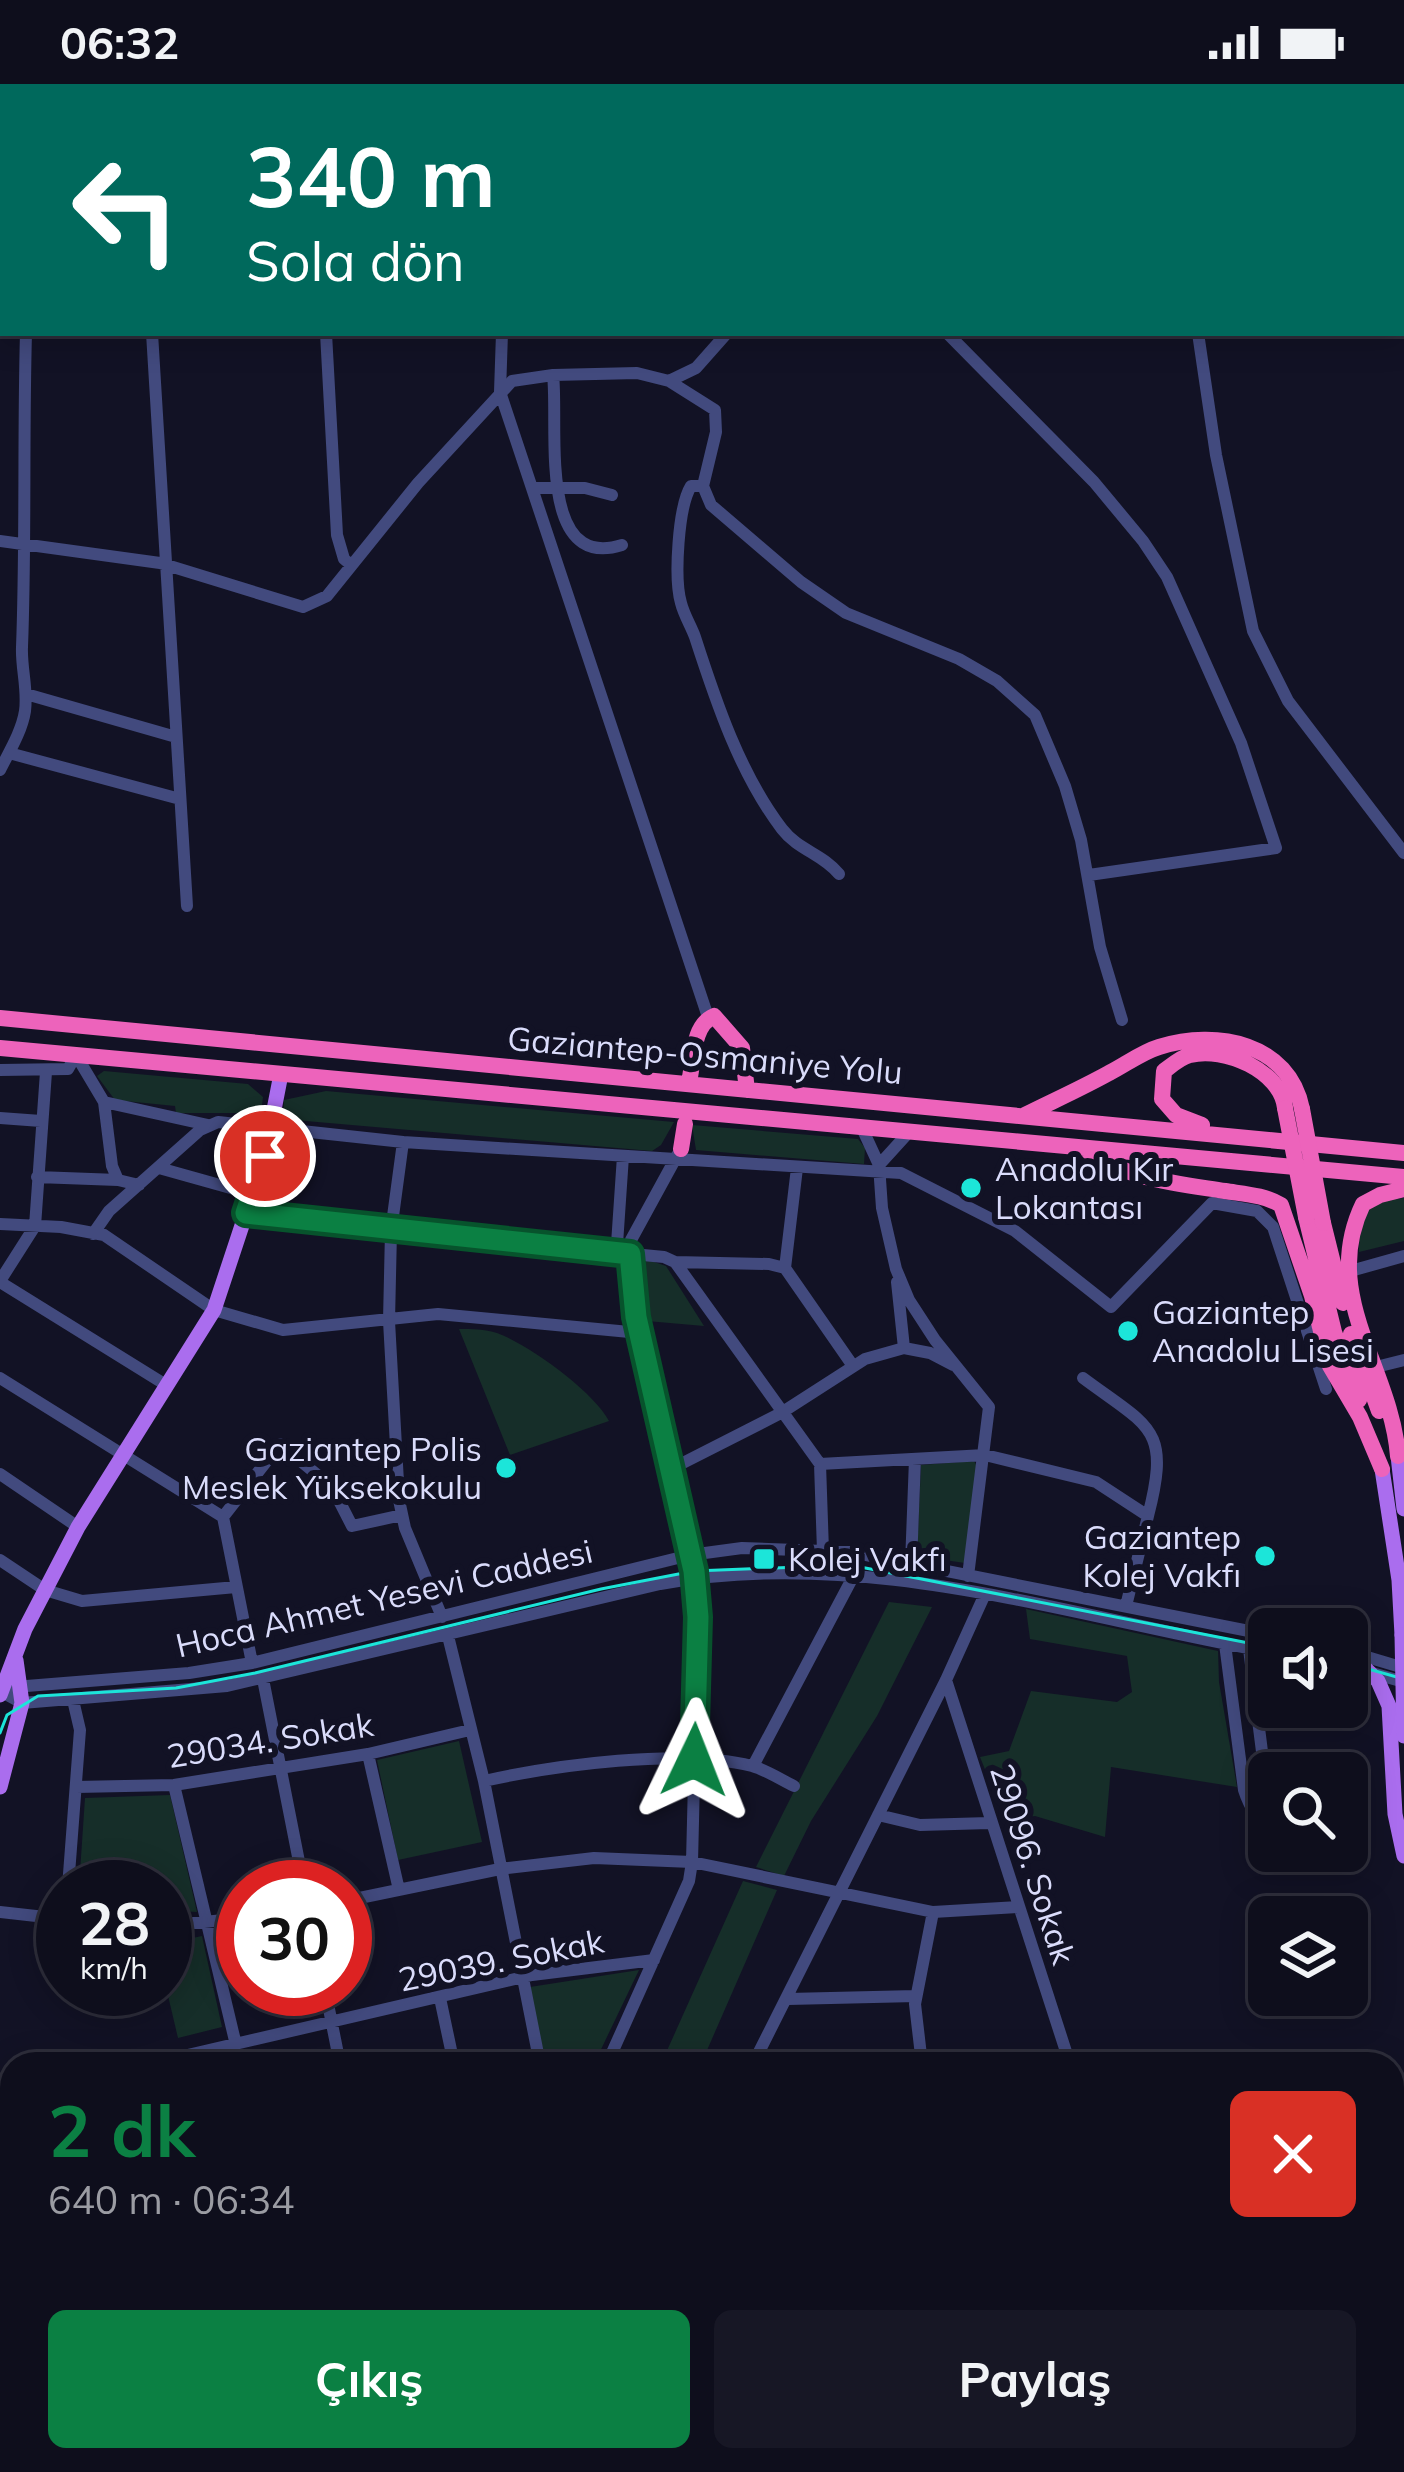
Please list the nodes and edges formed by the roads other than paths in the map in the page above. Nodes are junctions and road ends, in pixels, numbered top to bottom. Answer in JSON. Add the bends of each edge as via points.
{"nodes":[{"id":1,"x":26,"y":336,"type":"edge"},
{"id":2,"x":152,"y":336,"type":"edge"},
{"id":3,"x":326,"y":336,"type":"edge"},
{"id":4,"x":502,"y":336,"type":"edge"},
{"id":5,"x":724,"y":336,"type":"edge"},
{"id":6,"x":950,"y":336,"type":"edge"},
{"id":7,"x":1198,"y":336,"type":"edge"},
{"id":8,"x":553,"y":375,"type":"junction"},
{"id":9,"x":669,"y":380,"type":"junction"},
{"id":10,"x":500,"y":392,"type":"junction"},
{"id":11,"x":703,"y":486,"type":"junction"},
{"id":12,"x":558,"y":487,"type":"junction"},
{"id":13,"x":534,"y":488,"type":"junction"},
{"id":14,"x":612,"y":495,"type":"dead end"},
{"id":15,"x":0,"y":542,"type":"edge"},
{"id":16,"x":23,"y":543,"type":"junction"},
{"id":17,"x":622,"y":545,"type":"dead end"},
{"id":18,"x":350,"y":564,"type":"junction"},
{"id":19,"x":165,"y":565,"type":"junction"},
{"id":20,"x":26,"y":694,"type":"junction"},
{"id":21,"x":176,"y":737,"type":"junction"},
{"id":22,"x":9,"y":752,"type":"junction"},
{"id":23,"x":0,"y":770,"type":"edge"},
{"id":24,"x":180,"y":799,"type":"junction"},
{"id":25,"x":1404,"y":853,"type":"edge"},
{"id":26,"x":839,"y":874,"type":"dead end"},
{"id":27,"x":1089,"y":875,"type":"junction"},
{"id":28,"x":188,"y":906,"type":"dead end"},
{"id":29,"x":709,"y":1016,"type":"junction"},
{"id":30,"x":0,"y":1018,"type":"edge"},
{"id":31,"x":1122,"y":1020,"type":"dead end"},
{"id":32,"x":0,"y":1048,"type":"edge"},
{"id":33,"x":76,"y":1055,"type":"junction"},
{"id":34,"x":0,"y":1070,"type":"edge"},
{"id":35,"x":46,"y":1072,"type":"junction"},
{"id":36,"x":280,"y":1074,"type":"junction"},
{"id":37,"x":690,"y":1077,"type":"dead end"},
{"id":38,"x":747,"y":1090,"type":"junction"},
{"id":39,"x":104,"y":1102,"type":"junction"},
{"id":40,"x":1294,"y":1109,"type":"junction"},
{"id":41,"x":1024,"y":1115,"type":"junction"},
{"id":42,"x":0,"y":1118,"type":"edge"},
{"id":43,"x":41,"y":1121,"type":"junction"},
{"id":44,"x":685,"y":1124,"type":"dead end"},
{"id":45,"x":208,"y":1125,"type":"junction"},
{"id":46,"x":271,"y":1127,"type":"junction"},
{"id":47,"x":862,"y":1128,"type":"junction"},
{"id":48,"x":909,"y":1132,"type":"junction"},
{"id":49,"x":1232,"y":1135,"type":"junction"},
{"id":50,"x":403,"y":1142,"type":"junction"},
{"id":51,"x":1085,"y":1149,"type":"junction"},
{"id":52,"x":678,"y":1154,"type":"junction"},
{"id":53,"x":1404,"y":1154,"type":"edge"},
{"id":54,"x":623,"y":1156,"type":"junction"},
{"id":55,"x":159,"y":1168,"type":"junction"},
{"id":56,"x":797,"y":1168,"type":"junction"},
{"id":57,"x":879,"y":1168,"type":"junction"},
{"id":58,"x":37,"y":1177,"type":"junction"},
{"id":59,"x":1404,"y":1177,"type":"edge"},
{"id":60,"x":118,"y":1180,"type":"junction"},
{"id":61,"x":139,"y":1186,"type":"junction"},
{"id":62,"x":1404,"y":1190,"type":"edge"},
{"id":63,"x":252,"y":1194,"type":"junction"},
{"id":64,"x":246,"y":1213,"type":"junction"},
{"id":65,"x":1315,"y":1220,"type":"junction"},
{"id":66,"x":0,"y":1224,"type":"edge"},
{"id":67,"x":35,"y":1226,"type":"junction"},
{"id":68,"x":391,"y":1231,"type":"junction"},
{"id":69,"x":93,"y":1234,"type":"junction"},
{"id":70,"x":630,"y":1254,"type":"junction"},
{"id":71,"x":1404,"y":1256,"type":"edge"},
{"id":72,"x":675,"y":1262,"type":"junction"},
{"id":73,"x":785,"y":1268,"type":"junction"},
{"id":74,"x":896,"y":1269,"type":"junction"},
{"id":75,"x":1347,"y":1272,"type":"junction"},
{"id":76,"x":0,"y":1282,"type":"edge"},
{"id":77,"x":214,"y":1310,"type":"junction"},
{"id":78,"x":389,"y":1322,"type":"junction"},
{"id":79,"x":640,"y":1333,"type":"junction"},
{"id":80,"x":904,"y":1348,"type":"junction"},
{"id":81,"x":1404,"y":1360,"type":"edge"},
{"id":82,"x":853,"y":1366,"type":"junction"},
{"id":83,"x":1376,"y":1367,"type":"junction"},
{"id":84,"x":960,"y":1369,"type":"junction"},
{"id":85,"x":0,"y":1378,"type":"edge"},
{"id":86,"x":1083,"y":1378,"type":"dead end"},
{"id":87,"x":166,"y":1385,"type":"junction"},
{"id":88,"x":1326,"y":1389,"type":"dead end"},
{"id":89,"x":781,"y":1413,"type":"junction"},
{"id":90,"x":122,"y":1455,"type":"junction"},
{"id":91,"x":985,"y":1455,"type":"junction"},
{"id":92,"x":1398,"y":1456,"type":"junction"},
{"id":93,"x":915,"y":1459,"type":"junction"},
{"id":94,"x":820,"y":1464,"type":"junction"},
{"id":95,"x":671,"y":1469,"type":"junction"},
{"id":96,"x":1382,"y":1469,"type":"junction"},
{"id":97,"x":0,"y":1474,"type":"edge"},
{"id":98,"x":1404,"y":1508,"type":"edge"},
{"id":99,"x":402,"y":1515,"type":"junction"},
{"id":100,"x":1148,"y":1516,"type":"junction"},
{"id":101,"x":223,"y":1517,"type":"junction"},
{"id":102,"x":77,"y":1527,"type":"junction"},
{"id":103,"x":823,"y":1551,"type":"junction"},
{"id":104,"x":690,"y":1556,"type":"junction"},
{"id":105,"x":0,"y":1560,"type":"edge"},
{"id":106,"x":911,"y":1564,"type":"junction"},
{"id":107,"x":854,"y":1574,"type":"junction"},
{"id":108,"x":968,"y":1576,"type":"junction"},
{"id":109,"x":694,"y":1577,"type":"junction"},
{"id":110,"x":236,"y":1587,"type":"junction"},
{"id":111,"x":45,"y":1590,"type":"junction"},
{"id":112,"x":985,"y":1594,"type":"junction"},
{"id":113,"x":1126,"y":1606,"type":"junction"},
{"id":114,"x":442,"y":1617,"type":"junction"},
{"id":115,"x":1248,"y":1631,"type":"edge"},
{"id":116,"x":1402,"y":1635,"type":"edge"},
{"id":117,"x":448,"y":1636,"type":"junction"},
{"id":118,"x":1225,"y":1644,"type":"junction"},
{"id":119,"x":1248,"y":1648,"type":"edge"},
{"id":120,"x":16,"y":1651,"type":"junction"},
{"id":121,"x":1368,"y":1657,"type":"edge"},
{"id":122,"x":252,"y":1663,"type":"junction"},
{"id":123,"x":1404,"y":1667,"type":"edge"},
{"id":124,"x":1368,"y":1671,"type":"edge"},
{"id":125,"x":1368,"y":1672,"type":"edge"},
{"id":126,"x":263,"y":1679,"type":"junction"},
{"id":127,"x":946,"y":1679,"type":"junction"},
{"id":128,"x":1404,"y":1682,"type":"edge"},
{"id":129,"x":0,"y":1692,"type":"edge"},
{"id":130,"x":21,"y":1694,"type":"junction"},
{"id":131,"x":73,"y":1700,"type":"junction"},
{"id":132,"x":470,"y":1730,"type":"junction"},
{"id":133,"x":1404,"y":1740,"type":"edge"},
{"id":134,"x":368,"y":1754,"type":"junction"},
{"id":135,"x":694,"y":1760,"type":"junction"},
{"id":136,"x":280,"y":1766,"type":"junction"},
{"id":137,"x":753,"y":1766,"type":"junction"},
{"id":138,"x":484,"y":1781,"type":"junction"},
{"id":139,"x":174,"y":1785,"type":"junction"},
{"id":140,"x":794,"y":1786,"type":"dead end"},
{"id":141,"x":0,"y":1787,"type":"edge"},
{"id":142,"x":76,"y":1787,"type":"junction"},
{"id":143,"x":1248,"y":1803,"type":"edge"},
{"id":144,"x":878,"y":1815,"type":"junction"},
{"id":145,"x":989,"y":1822,"type":"junction"},
{"id":146,"x":1404,"y":1856,"type":"edge"},
{"id":147,"x":70,"y":1860,"type":"edge"},
{"id":148,"x":299,"y":1860,"type":"edge"},
{"id":149,"x":692,"y":1862,"type":"junction"},
{"id":150,"x":500,"y":1869,"type":"junction"},
{"id":151,"x":399,"y":1890,"type":"junction"},
{"id":152,"x":838,"y":1894,"type":"junction"},
{"id":153,"x":372,"y":1896,"type":"edge"},
{"id":154,"x":1019,"y":1907,"type":"junction"},
{"id":155,"x":0,"y":1912,"type":"edge"},
{"id":156,"x":932,"y":1912,"type":"junction"},
{"id":157,"x":36,"y":1916,"type":"edge"},
{"id":158,"x":216,"y":1922,"type":"edge"},
{"id":159,"x":208,"y":1923,"type":"junction"},
{"id":160,"x":192,"y":1924,"type":"edge"},
{"id":161,"x":654,"y":1960,"type":"junction"},
{"id":162,"x":522,"y":1977,"type":"junction"},
{"id":163,"x":916,"y":1996,"type":"junction"},
{"id":164,"x":440,"y":1998,"type":"junction"},
{"id":165,"x":788,"y":1999,"type":"junction"},
{"id":166,"x":330,"y":2016,"type":"edge"},
{"id":167,"x":332,"y":2024,"type":"junction"},
{"id":168,"x":236,"y":2045,"type":"junction"},
{"id":169,"x":211,"y":2052,"type":"edge"},
{"id":170,"x":338,"y":2052,"type":"edge"},
{"id":171,"x":451,"y":2052,"type":"edge"},
{"id":172,"x":538,"y":2052,"type":"edge"},
{"id":173,"x":612,"y":2052,"type":"edge"},
{"id":174,"x":760,"y":2052,"type":"edge"},
{"id":175,"x":921,"y":2052,"type":"edge"},
{"id":176,"x":1066,"y":2052,"type":"edge"}],
"edges":[{"from":1,"to":16,"type":"street"},
{"from":2,"to":19,"type":"street"},
{"from":3,"to":18,"type":"street","via":[[337,536]]},
{"from":4,"to":10,"type":"street"},
{"from":5,"to":9,"type":"street","via":[[696,368]]},
{"from":6,"to":27,"type":"street","via":[[1094,482],[1167,577],[1241,743],[1276,848]]},
{"from":7,"to":25,"type":"street","via":[[1253,632],[1288,701]]},
{"from":8,"to":9,"type":"street"},
{"from":8,"to":10,"type":"street","via":[[512,381]]},
{"from":8,"to":12,"type":"street"},
{"from":9,"to":11,"type":"street","via":[[715,410]]},
{"from":10,"to":13,"type":"street"},
{"from":10,"to":18,"type":"street"},
{"from":11,"to":26,"type":"street","via":[[686,495],[680,601],[759,789],[783,830]]},
{"from":11,"to":27,"type":"street","via":[[711,505],[846,614],[959,659],[1035,716],[1066,786]]},
{"from":12,"to":13,"type":"street"},
{"from":12,"to":14,"type":"street"},
{"from":12,"to":17,"type":"street","via":[[578,543],[600,552]]},
{"from":13,"to":29,"type":"street"},
{"from":15,"to":16,"type":"street"},
{"from":16,"to":19,"type":"street"},
{"from":16,"to":20,"type":"street"},
{"from":18,"to":19,"type":"street","via":[[327,596],[303,607]]},
{"from":19,"to":21,"type":"street"},
{"from":20,"to":21,"type":"street"},
{"from":20,"to":22,"type":"street"},
{"from":21,"to":24,"type":"street"},
{"from":22,"to":23,"type":"street"},
{"from":22,"to":24,"type":"street"},
{"from":24,"to":28,"type":"street"},
{"from":27,"to":31,"type":"street"},
{"from":29,"to":37,"type":"highway"},
{"from":29,"to":38,"type":"highway","via":[[742,1048]]},
{"from":30,"to":38,"type":"highway","name":"Gaziantep-Osmaniye Yolu"},
{"from":32,"to":33,"type":"highway","name":"Gaziantep-Osmaniye Yolu"},
{"from":33,"to":35,"type":"street","via":[[68,1069]]},
{"from":33,"to":36,"type":"highway","name":"Gaziantep-Osmaniye Yolu"},
{"from":33,"to":39,"type":"street"},
{"from":34,"to":35,"type":"street"},
{"from":35,"to":43,"type":"street"},
{"from":36,"to":46,"type":"main road"},
{"from":36,"to":47,"type":"highway","name":"Gaziantep-Osmaniye Yolu"},
{"from":38,"to":41,"type":"highway","name":"Gaziantep-Osmaniye Yolu"},
{"from":39,"to":45,"type":"street"},
{"from":39,"to":60,"type":"street"},
{"from":40,"to":41,"type":"highway","via":[[1298,1088],[1274,1059],[1208,1040],[1158,1047]]},
{"from":40,"to":49,"type":"highway","via":[[1271,1078],[1212,1053],[1186,1055],[1164,1071],[1167,1108]]},
{"from":40,"to":65,"type":"highway","bridge":true},
{"from":41,"to":49,"type":"highway","name":"Gaziantep-Osmaniye Yolu"},
{"from":42,"to":43,"type":"street"},
{"from":43,"to":58,"type":"street"},
{"from":44,"to":52,"type":"highway"},
{"from":45,"to":46,"type":"street"},
{"from":45,"to":55,"type":"street"},
{"from":46,"to":50,"type":"street"},
{"from":46,"to":63,"type":"main road"},
{"from":47,"to":48,"type":"highway","name":"Gaziantep-Osmaniye Yolu"},
{"from":47,"to":57,"type":"street"},
{"from":48,"to":51,"type":"highway","name":"Gaziantep-Osmaniye Yolu"},
{"from":48,"to":57,"type":"street"},
{"from":49,"to":53,"type":"highway","name":"Gaziantep-Osmaniye Yolu"},
{"from":50,"to":54,"type":"street"},
{"from":50,"to":68,"type":"street"},
{"from":51,"to":59,"type":"highway","name":"Gaziantep-Osmaniye Yolu"},
{"from":51,"to":96,"type":"highway","via":[[1165,1182],[1281,1205],[1330,1366]]},
{"from":52,"to":54,"type":"street"},
{"from":52,"to":56,"type":"street"},
{"from":52,"to":70,"type":"street"},
{"from":54,"to":70,"type":"street","via":[[617,1244]]},
{"from":55,"to":61,"type":"street"},
{"from":55,"to":63,"type":"street"},
{"from":56,"to":57,"type":"street"},
{"from":56,"to":73,"type":"street"},
{"from":57,"to":74,"type":"street"},
{"from":57,"to":88,"type":"street","via":[[1015,1231],[1111,1307],[1207,1206],[1257,1211],[1275,1234]]},
{"from":58,"to":60,"type":"street"},
{"from":58,"to":67,"type":"street"},
{"from":60,"to":61,"type":"street"},
{"from":61,"to":69,"type":"street"},
{"from":62,"to":75,"type":"highway","via":[[1363,1204],[1346,1250]]},
{"from":63,"to":64,"type":"main road"},
{"from":64,"to":68,"type":"street"},
{"from":64,"to":77,"type":"main road"},
{"from":65,"to":92,"type":"highway"},
{"from":65,"to":96,"type":"highway","via":[[1334,1332]]},
{"from":66,"to":67,"type":"street"},
{"from":67,"to":69,"type":"street"},
{"from":67,"to":76,"type":"street"},
{"from":68,"to":70,"type":"street"},
{"from":68,"to":78,"type":"street"},
{"from":69,"to":77,"type":"street"},
{"from":70,"to":72,"type":"street"},
{"from":70,"to":79,"type":"street"},
{"from":71,"to":75,"type":"street"},
{"from":72,"to":73,"type":"street"},
{"from":72,"to":89,"type":"street"},
{"from":73,"to":82,"type":"street"},
{"from":74,"to":80,"type":"street"},
{"from":74,"to":84,"type":"street"},
{"from":75,"to":83,"type":"highway"},
{"from":76,"to":87,"type":"street"},
{"from":77,"to":78,"type":"street","via":[[283,1330]]},
{"from":77,"to":87,"type":"main road"},
{"from":78,"to":79,"type":"street","via":[[471,1315]]},
{"from":78,"to":99,"type":"street"},
{"from":79,"to":95,"type":"street"},
{"from":80,"to":82,"type":"street"},
{"from":80,"to":84,"type":"street"},
{"from":81,"to":83,"type":"street"},
{"from":82,"to":89,"type":"street"},
{"from":83,"to":92,"type":"highway"},
{"from":84,"to":91,"type":"street","via":[[989,1407]]},
{"from":85,"to":90,"type":"street"},
{"from":86,"to":100,"type":"street","via":[[1150,1434],[1160,1463]]},
{"from":87,"to":90,"type":"main road"},
{"from":89,"to":94,"type":"street"},
{"from":89,"to":95,"type":"street"},
{"from":90,"to":101,"type":"street"},
{"from":90,"to":102,"type":"main road"},
{"from":91,"to":93,"type":"street"},
{"from":91,"to":100,"type":"street","via":[[1096,1482]]},
{"from":91,"to":108,"type":"street"},
{"from":92,"to":98,"type":"main road"},
{"from":93,"to":94,"type":"street"},
{"from":93,"to":106,"type":"street"},
{"from":94,"to":103,"type":"street"},
{"from":95,"to":104,"type":"street"},
{"from":96,"to":116,"type":"main road"},
{"from":97,"to":102,"type":"street"},
{"from":99,"to":101,"type":"street","via":[[352,1526],[332,1487],[280,1444]]},
{"from":99,"to":114,"type":"street"},
{"from":100,"to":113,"type":"street"},
{"from":101,"to":110,"type":"street"},
{"from":102,"to":111,"type":"main road"},
{"from":103,"to":104,"type":"street","name":"Hoca Ahmet Yesevi Caddesi","via":[[742,1548]]},
{"from":103,"to":106,"type":"street","name":"Hoca Ahmet Yesevi Caddesi"},
{"from":104,"to":109,"type":"street"},
{"from":104,"to":114,"type":"street","name":"Hoca Ahmet Yesevi Caddesi"},
{"from":105,"to":111,"type":"street"},
{"from":106,"to":108,"type":"street","name":"Hoca Ahmet Yesevi Caddesi"},
{"from":107,"to":109,"type":"street","name":"Hoca Ahmet Yesevi Caddesi"},
{"from":107,"to":112,"type":"street","name":"Hoca Ahmet Yesevi Caddesi"},
{"from":107,"to":137,"type":"street"},
{"from":108,"to":113,"type":"street","name":"Hoca Ahmet Yesevi Caddesi"},
{"from":109,"to":117,"type":"street","name":"Hoca Ahmet Yesevi Caddesi"},
{"from":109,"to":135,"type":"street"},
{"from":110,"to":111,"type":"street","via":[[82,1601]]},
{"from":110,"to":122,"type":"street"},
{"from":111,"to":120,"type":"main road"},
{"from":112,"to":118,"type":"street","name":"Hoca Ahmet Yesevi Caddesi"},
{"from":112,"to":127,"type":"street"},
{"from":113,"to":115,"type":"street","name":"Hoca Ahmet Yesevi Caddesi"},
{"from":114,"to":122,"type":"street","name":"Hoca Ahmet Yesevi Caddesi"},
{"from":116,"to":133,"type":"main road","bridge":true},
{"from":117,"to":126,"type":"street","name":"Hoca Ahmet Yesevi Caddesi"},
{"from":117,"to":132,"type":"street"},
{"from":118,"to":119,"type":"street","name":"Hoca Ahmet Yesevi Caddesi"},
{"from":118,"to":143,"type":"street"},
{"from":120,"to":129,"type":"main road"},
{"from":120,"to":130,"type":"main road"},
{"from":121,"to":123,"type":"street"},
{"from":122,"to":130,"type":"street","name":"Hoca Ahmet Yesevi Caddesi"},
{"from":124,"to":128,"type":"street"},
{"from":125,"to":146,"type":"main road","via":[[1389,1706]]},
{"from":126,"to":131,"type":"street","name":"Hoca Ahmet Yesevi Caddesi"},
{"from":126,"to":136,"type":"street"},
{"from":127,"to":144,"type":"street"},
{"from":127,"to":145,"type":"street","name":"29096. Sokak"},
{"from":129,"to":130,"type":"street","name":"Hoca Ahmet Yesevi Caddesi"},
{"from":130,"to":131,"type":"street","name":"Hoca Ahmet Yesevi Caddesi"},
{"from":130,"to":141,"type":"main road"},
{"from":131,"to":142,"type":"street"},
{"from":132,"to":134,"type":"street","name":"29034. Sokak"},
{"from":132,"to":138,"type":"street"},
{"from":134,"to":136,"type":"street","name":"29034. Sokak"},
{"from":134,"to":151,"type":"street"},
{"from":135,"to":137,"type":"street"},
{"from":135,"to":138,"type":"street","via":[[557,1765]]},
{"from":135,"to":149,"type":"street"},
{"from":136,"to":139,"type":"street","name":"29034. Sokak"},
{"from":136,"to":148,"type":"street"},
{"from":137,"to":140,"type":"street"},
{"from":138,"to":150,"type":"street"},
{"from":139,"to":142,"type":"street","name":"29034. Sokak"},
{"from":139,"to":159,"type":"street"},
{"from":142,"to":147,"type":"street"},
{"from":144,"to":145,"type":"street","via":[[920,1825]]},
{"from":144,"to":152,"type":"street"},
{"from":145,"to":154,"type":"street","name":"29096. Sokak"},
{"from":149,"to":150,"type":"street","via":[[594,1858]]},
{"from":149,"to":152,"type":"street"},
{"from":149,"to":161,"type":"street"},
{"from":150,"to":151,"type":"street"},
{"from":150,"to":162,"type":"street"},
{"from":151,"to":153,"type":"street"},
{"from":152,"to":156,"type":"street"},
{"from":152,"to":165,"type":"street"},
{"from":154,"to":156,"type":"street"},
{"from":154,"to":176,"type":"street","name":"29096. Sokak"},
{"from":155,"to":157,"type":"street"},
{"from":156,"to":163,"type":"street"},
{"from":158,"to":159,"type":"street"},
{"from":159,"to":160,"type":"street"},
{"from":159,"to":168,"type":"street"},
{"from":161,"to":162,"type":"street","name":"29039. Sokak"},
{"from":161,"to":173,"type":"street"},
{"from":162,"to":164,"type":"street","name":"29039. Sokak"},
{"from":162,"to":172,"type":"street"},
{"from":163,"to":165,"type":"street"},
{"from":163,"to":175,"type":"street"},
{"from":164,"to":167,"type":"street","name":"29039. Sokak"},
{"from":164,"to":171,"type":"street"},
{"from":165,"to":174,"type":"street"},
{"from":166,"to":167,"type":"street"},
{"from":167,"to":168,"type":"street","name":"29039. Sokak"},
{"from":167,"to":170,"type":"street"},
{"from":168,"to":169,"type":"street","name":"29039. Sokak"}]}
